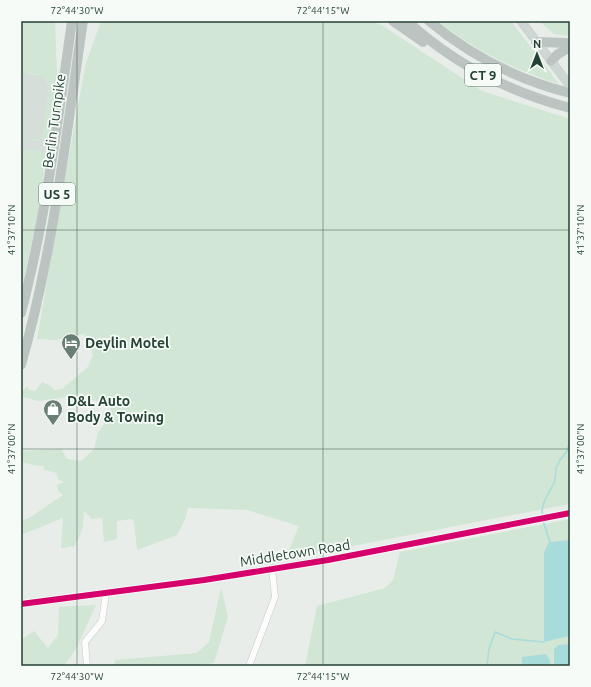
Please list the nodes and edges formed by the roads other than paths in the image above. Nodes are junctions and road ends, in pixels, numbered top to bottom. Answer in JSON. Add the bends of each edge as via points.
{"nodes":[{"id":1,"x":70,"y":21,"type":"edge"},
{"id":2,"x":83,"y":21,"type":"edge"},
{"id":3,"x":392,"y":21,"type":"edge"},
{"id":4,"x":407,"y":21,"type":"edge"},
{"id":5,"x":429,"y":21,"type":"edge"},
{"id":6,"x":521,"y":21,"type":"edge"},
{"id":7,"x":536,"y":42,"type":"junction"},
{"id":8,"x":570,"y":43,"type":"edge"},
{"id":9,"x":570,"y":47,"type":"edge"},
{"id":10,"x":454,"y":58,"type":"junction"},
{"id":11,"x":551,"y":61,"type":"junction"},
{"id":12,"x":570,"y":86,"type":"edge"},
{"id":13,"x":570,"y":93,"type":"edge"},
{"id":14,"x":570,"y":108,"type":"edge"},
{"id":15,"x":21,"y":313,"type":"edge"},
{"id":16,"x":21,"y":365,"type":"edge"},
{"id":17,"x":570,"y":513,"type":"edge"},
{"id":18,"x":272,"y":568,"type":"junction"},
{"id":19,"x":106,"y":593,"type":"junction"},
{"id":20,"x":21,"y":604,"type":"edge"},
{"id":21,"x":87,"y":666,"type":"edge"},
{"id":22,"x":249,"y":666,"type":"edge"}],
"edges":[{"from":1,"to":15,"type":"highway","name":"Berlin Turnpike","number":"US 5","via":[[44,209]]},
{"from":2,"to":16,"type":"highway","name":"Berlin Turnpike","number":"US 5","via":[[41,285]]},
{"from":3,"to":10,"type":"highway","via":[[435,50]]},
{"from":4,"to":10,"type":"highway","number":"CT 9"},
{"from":5,"to":13,"type":"highway","number":"CT 9","via":[[484,59],[524,78]]},
{"from":6,"to":7,"type":"main road"},
{"from":7,"to":8,"type":"highway"},
{"from":7,"to":11,"type":"main road"},
{"from":9,"to":11,"type":"highway"},
{"from":10,"to":14,"type":"highway","number":"CT 9","via":[[506,86]]},
{"from":11,"to":12,"type":"main road"},
{"from":17,"to":18,"type":"street","name":"Middletown Road","via":[[368,553]]},
{"from":18,"to":19,"type":"street","name":"Middletown Road"},
{"from":18,"to":22,"type":"street","via":[[275,597]]},
{"from":19,"to":20,"type":"street","name":"Middletown Road"},
{"from":19,"to":21,"type":"street","via":[[102,621],[85,642]]}]}
